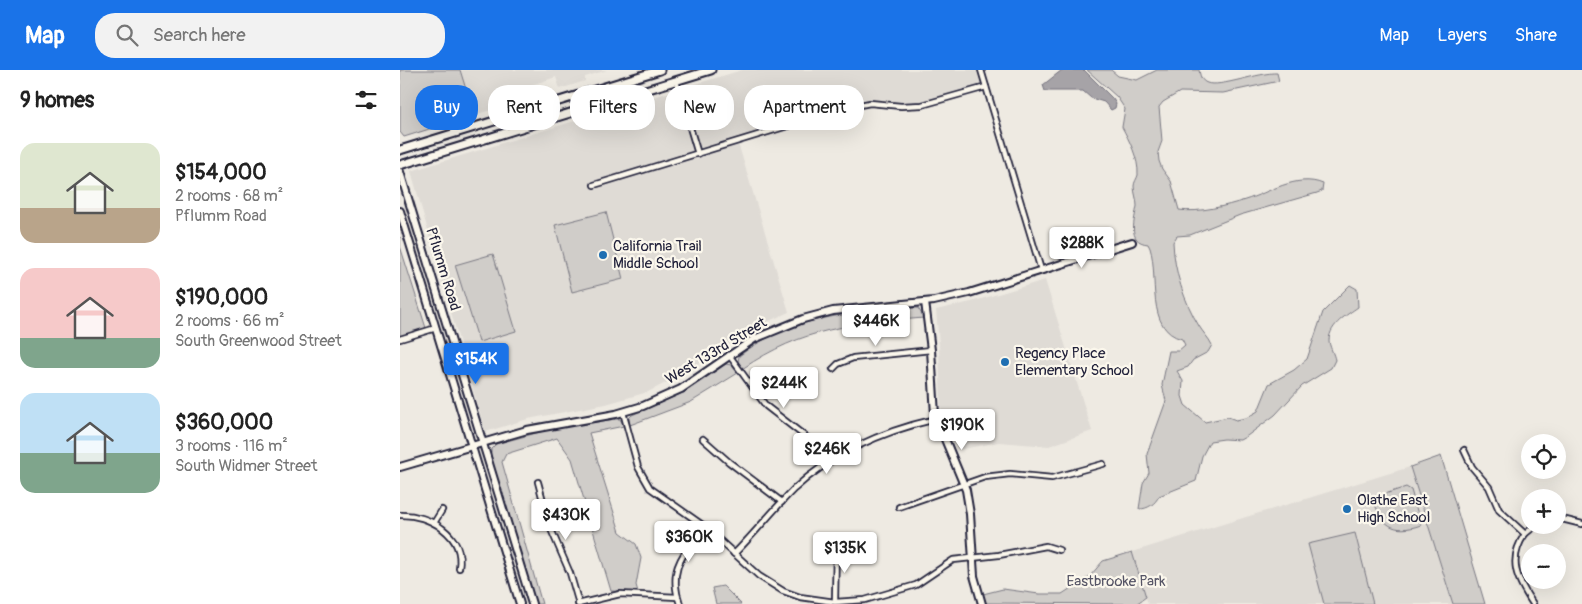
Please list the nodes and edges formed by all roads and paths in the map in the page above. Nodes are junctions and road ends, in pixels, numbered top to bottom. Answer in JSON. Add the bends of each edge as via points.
{"nodes":[{"id":1,"x":660,"y":70,"type":"edge"},
{"id":2,"x":711,"y":70,"type":"edge"},
{"id":3,"x":981,"y":70,"type":"edge"},
{"id":4,"x":676,"y":81,"type":"junction"},
{"id":5,"x":986,"y":87,"type":"junction"},
{"id":6,"x":400,"y":150,"type":"edge"},
{"id":7,"x":698,"y":154,"type":"junction"},
{"id":8,"x":400,"y":165,"type":"edge"},
{"id":9,"x":400,"y":172,"type":"edge"},
{"id":10,"x":594,"y":186,"type":"dead end"},
{"id":11,"x":400,"y":211,"type":"edge"},
{"id":12,"x":1132,"y":242,"type":"dead end"},
{"id":13,"x":1041,"y":270,"type":"junction"},
{"id":14,"x":925,"y":302,"type":"junction"},
{"id":15,"x":436,"y":328,"type":"junction"},
{"id":16,"x":400,"y":339,"type":"edge"},
{"id":17,"x":931,"y":350,"type":"junction"},
{"id":18,"x":729,"y":355,"type":"junction"},
{"id":19,"x":832,"y":369,"type":"dead end"},
{"id":20,"x":623,"y":412,"type":"junction"},
{"id":21,"x":936,"y":419,"type":"junction"},
{"id":22,"x":703,"y":439,"type":"dead end"},
{"id":23,"x":483,"y":443,"type":"junction"},
{"id":24,"x":472,"y":446,"type":"junction"},
{"id":25,"x":1464,"y":450,"type":"dead end"},
{"id":26,"x":828,"y":462,"type":"junction"},
{"id":27,"x":1103,"y":464,"type":"dead end"},
{"id":28,"x":400,"y":466,"type":"edge"},
{"id":29,"x":538,"y":482,"type":"dead end"},
{"id":30,"x":965,"y":484,"type":"junction"},
{"id":31,"x":782,"y":502,"type":"junction"},
{"id":32,"x":899,"y":507,"type":"dead end"},
{"id":33,"x":442,"y":510,"type":"dead end"},
{"id":34,"x":400,"y":515,"type":"edge"},
{"id":35,"x":1566,"y":519,"type":"edge"},
{"id":36,"x":434,"y":523,"type":"junction"},
{"id":37,"x":1582,"y":524,"type":"edge"},
{"id":38,"x":704,"y":526,"type":"junction"},
{"id":39,"x":1521,"y":530,"type":"edge"},
{"id":40,"x":1525,"y":534,"type":"edge"},
{"id":41,"x":836,"y":546,"type":"dead end"},
{"id":42,"x":1059,"y":550,"type":"dead end"},
{"id":43,"x":734,"y":554,"type":"junction"},
{"id":44,"x":972,"y":558,"type":"junction"},
{"id":45,"x":459,"y":568,"type":"dead end"},
{"id":46,"x":677,"y":597,"type":"junction"},
{"id":47,"x":835,"y":602,"type":"junction"},
{"id":48,"x":520,"y":604,"type":"edge"},
{"id":49,"x":532,"y":604,"type":"edge"},
{"id":50,"x":578,"y":604,"type":"edge"},
{"id":51,"x":680,"y":604,"type":"edge"},
{"id":52,"x":982,"y":604,"type":"edge"},
{"id":53,"x":1533,"y":604,"type":"edge"}],
"edges":[{"from":1,"to":6,"type":"main road"},
{"from":2,"to":4,"type":"main road"},
{"from":3,"to":5,"type":"street"},
{"from":4,"to":7,"type":"street"},
{"from":4,"to":8,"type":"main road"},
{"from":5,"to":7,"type":"street","via":[[922,105],[850,107]]},
{"from":5,"to":13,"type":"street"},
{"from":7,"to":10,"type":"street"},
{"from":9,"to":23,"type":"street","name":"Pflumm Road"},
{"from":11,"to":15,"type":"street","name":"Pflumm Road"},
{"from":12,"to":13,"type":"street","name":"West 133rd Street"},
{"from":13,"to":14,"type":"street","name":"West 133rd Street","via":[[969,293]]},
{"from":14,"to":17,"type":"street"},
{"from":14,"to":18,"type":"street","name":"West 133rd Street","via":[[876,305],[819,314],[770,332]]},
{"from":15,"to":16,"type":"street"},
{"from":15,"to":24,"type":"street","name":"Pflumm Road"},
{"from":17,"to":19,"type":"street","via":[[853,358]]},
{"from":17,"to":21,"type":"street","via":[[932,401]]},
{"from":18,"to":20,"type":"street","name":"West 133rd Street","via":[[681,389]]},
{"from":18,"to":26,"type":"street","via":[[766,406],[816,445],[827,456]]},
{"from":20,"to":23,"type":"street","name":"West 133rd Street","via":[[543,426]]},
{"from":20,"to":38,"type":"street","via":[[645,482]]},
{"from":21,"to":26,"type":"street","via":[[875,437]]},
{"from":21,"to":30,"type":"street"},
{"from":22,"to":31,"type":"street"},
{"from":23,"to":24,"type":"street","name":"West 133rd Street"},
{"from":23,"to":49,"type":"street","name":"Pflumm Road"},
{"from":24,"to":28,"type":"street","name":"West 133rd Street"},
{"from":24,"to":48,"type":"street","name":"Pflumm Road"},
{"from":25,"to":39,"type":"street","via":[[1472,467],[1489,487],[1499,510]]},
{"from":26,"to":31,"type":"street"},
{"from":27,"to":30,"type":"street","via":[[1052,478],[999,474]]},
{"from":29,"to":50,"type":"street","via":[[550,527],[570,573]]},
{"from":30,"to":32,"type":"street"},
{"from":30,"to":44,"type":"street"},
{"from":31,"to":43,"type":"street"},
{"from":33,"to":36,"type":"street"},
{"from":34,"to":36,"type":"street","via":[[416,516]]},
{"from":35,"to":37,"type":"street"},
{"from":36,"to":45,"type":"street","via":[[458,547]]},
{"from":38,"to":43,"type":"street"},
{"from":38,"to":46,"type":"street","via":[[678,565],[675,579]]},
{"from":40,"to":53,"type":"street","via":[[1517,548],[1515,570],[1519,583]]},
{"from":41,"to":47,"type":"street"},
{"from":42,"to":44,"type":"street","via":[[1046,546]]},
{"from":43,"to":47,"type":"street","via":[[783,591]]},
{"from":44,"to":47,"type":"street","via":[[948,561],[904,590],[865,600]]},
{"from":44,"to":52,"type":"street"},
{"from":46,"to":50,"type":"street","via":[[620,594]]},
{"from":46,"to":51,"type":"street"}]}
